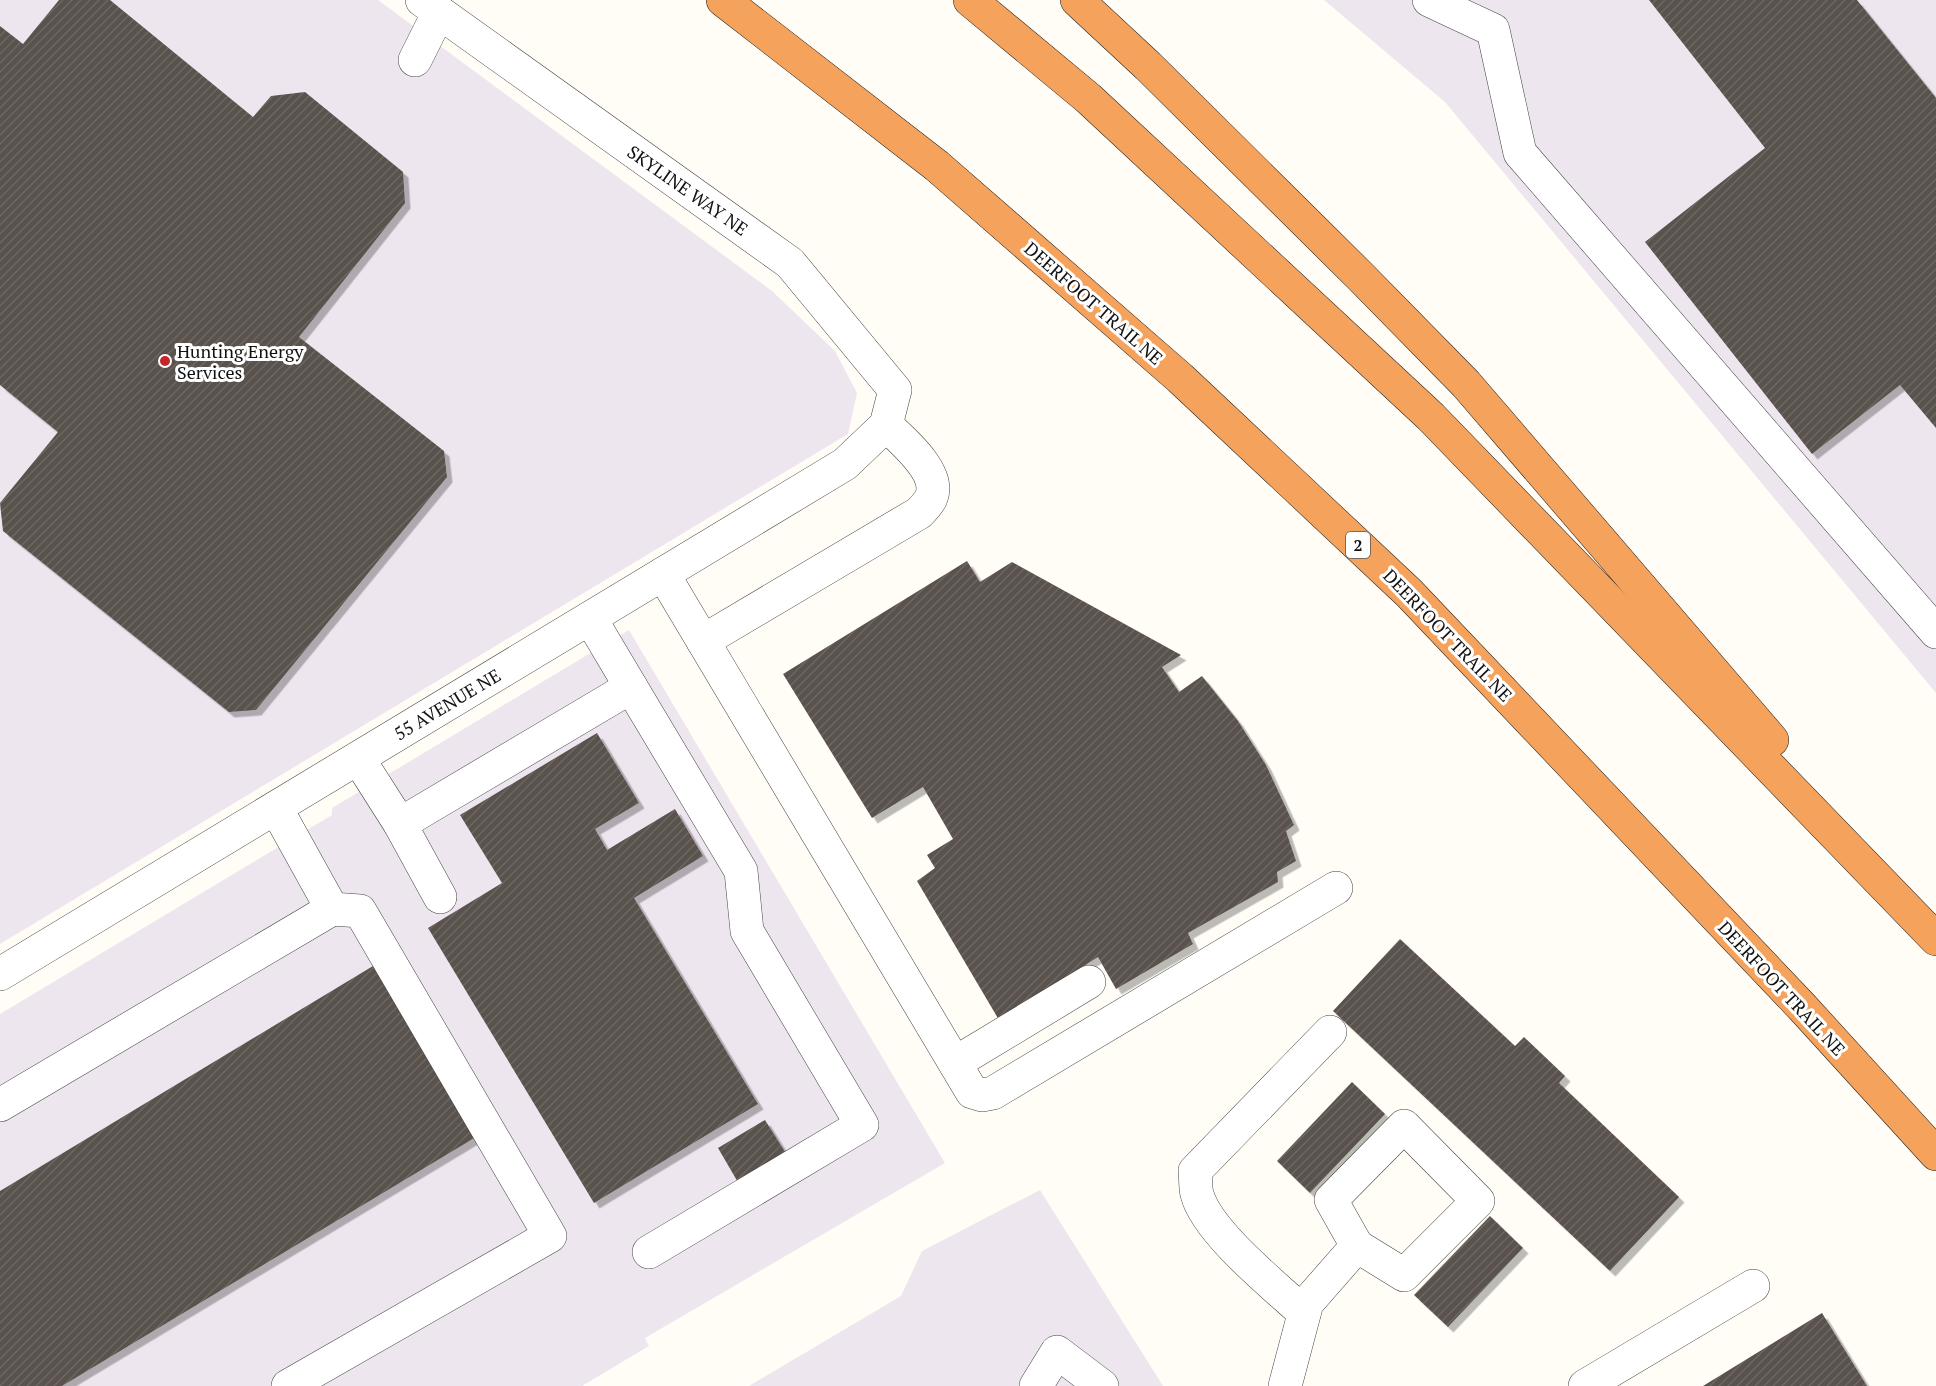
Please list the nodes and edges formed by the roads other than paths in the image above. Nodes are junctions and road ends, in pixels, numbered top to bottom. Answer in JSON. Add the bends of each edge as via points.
{"nodes":[{"id":1,"x":723,"y":0,"type":"edge"},
{"id":2,"x":970,"y":0,"type":"edge"},
{"id":3,"x":1077,"y":0,"type":"edge"},
{"id":4,"x":1429,"y":0,"type":"edge"},
{"id":5,"x":431,"y":6,"type":"edge"},
{"id":6,"x":415,"y":60,"type":"dead end"},
{"id":7,"x":886,"y":425,"type":"junction"},
{"id":8,"x":663,"y":574,"type":"junction"},
{"id":9,"x":590,"y":618,"type":"junction"},
{"id":10,"x":1936,"y":632,"type":"edge"},
{"id":11,"x":703,"y":641,"type":"junction"},
{"id":12,"x":631,"y":687,"type":"junction"},
{"id":13,"x":358,"y":758,"type":"junction"},
{"id":14,"x":276,"y":808,"type":"junction"},
{"id":15,"x":400,"y":824,"type":"junction"},
{"id":16,"x":1336,"y":888,"type":"dead end"},
{"id":17,"x":440,"y":897,"type":"dead end"},
{"id":18,"x":332,"y":909,"type":"junction"},
{"id":19,"x":1936,"y":930,"type":"edge"},
{"id":20,"x":1936,"y":939,"type":"edge"},
{"id":21,"x":5,"y":961,"type":"edge"},
{"id":22,"x":1089,"y":982,"type":"dead end"},
{"id":23,"x":1330,"y":1032,"type":"dead end"},
{"id":24,"x":955,"y":1063,"type":"junction"},
{"id":25,"x":0,"y":1105,"type":"edge"},
{"id":26,"x":1935,"y":1153,"type":"edge"},
{"id":27,"x":1357,"y":1246,"type":"junction"},
{"id":28,"x":649,"y":1252,"type":"dead end"},
{"id":29,"x":1753,"y":1286,"type":"dead end"},
{"id":30,"x":1304,"y":1313,"type":"junction"},
{"id":31,"x":288,"y":1386,"type":"edge"},
{"id":32,"x":1036,"y":1386,"type":"edge"},
{"id":33,"x":1102,"y":1386,"type":"edge"},
{"id":34,"x":1285,"y":1386,"type":"edge"},
{"id":35,"x":1586,"y":1386,"type":"edge"}],
"edges":[{"from":1,"to":26,"type":"highway","name":"DEERFOOT TRAIL NE","number":"2","via":[[937,166],[1180,378],[1409,593]]},
{"from":2,"to":20,"type":"highway","via":[[1088,98],[1431,417]]},
{"from":3,"to":19,"type":"highway","via":[[1361,276],[1466,384]]},
{"from":4,"to":10,"type":"street","via":[[1493,30],[1520,153]]},
{"from":5,"to":6,"type":"street"},
{"from":5,"to":7,"type":"street","name":"SKYLINE WAY NE","via":[[790,262],[895,390]]},
{"from":7,"to":8,"type":"street","name":"55 AVENUE NE","via":[[845,464]]},
{"from":7,"to":11,"type":"street","via":[[916,454],[931,478],[932,497],[919,513]]},
{"from":8,"to":9,"type":"street","name":"55 AVENUE NE"},
{"from":8,"to":11,"type":"street"},
{"from":9,"to":12,"type":"street"},
{"from":9,"to":13,"type":"street","name":"55 AVENUE NE"},
{"from":11,"to":24,"type":"street"},
{"from":12,"to":15,"type":"street"},
{"from":12,"to":28,"type":"street","via":[[741,871],[747,931],[862,1125]]},
{"from":13,"to":14,"type":"street","name":"55 AVENUE NE"},
{"from":13,"to":15,"type":"street"},
{"from":14,"to":18,"type":"street"},
{"from":14,"to":21,"type":"street","name":"55 AVENUE NE"},
{"from":15,"to":17,"type":"street"},
{"from":16,"to":24,"type":"street","via":[[993,1093],[972,1092]]},
{"from":18,"to":25,"type":"street"},
{"from":18,"to":31,"type":"street","via":[[360,911],[549,1236]]},
{"from":22,"to":24,"type":"street"},
{"from":23,"to":30,"type":"street","via":[[1195,1171],[1197,1195],[1212,1223]]},
{"from":27,"to":27,"type":"street","via":[[1404,1275],[1478,1201],[1404,1126],[1332,1200]]},
{"from":27,"to":30,"type":"street","via":[[1307,1303]]},
{"from":29,"to":35,"type":"street"},
{"from":30,"to":34,"type":"street"},
{"from":32,"to":33,"type":"street","via":[[1057,1352]]}]}
